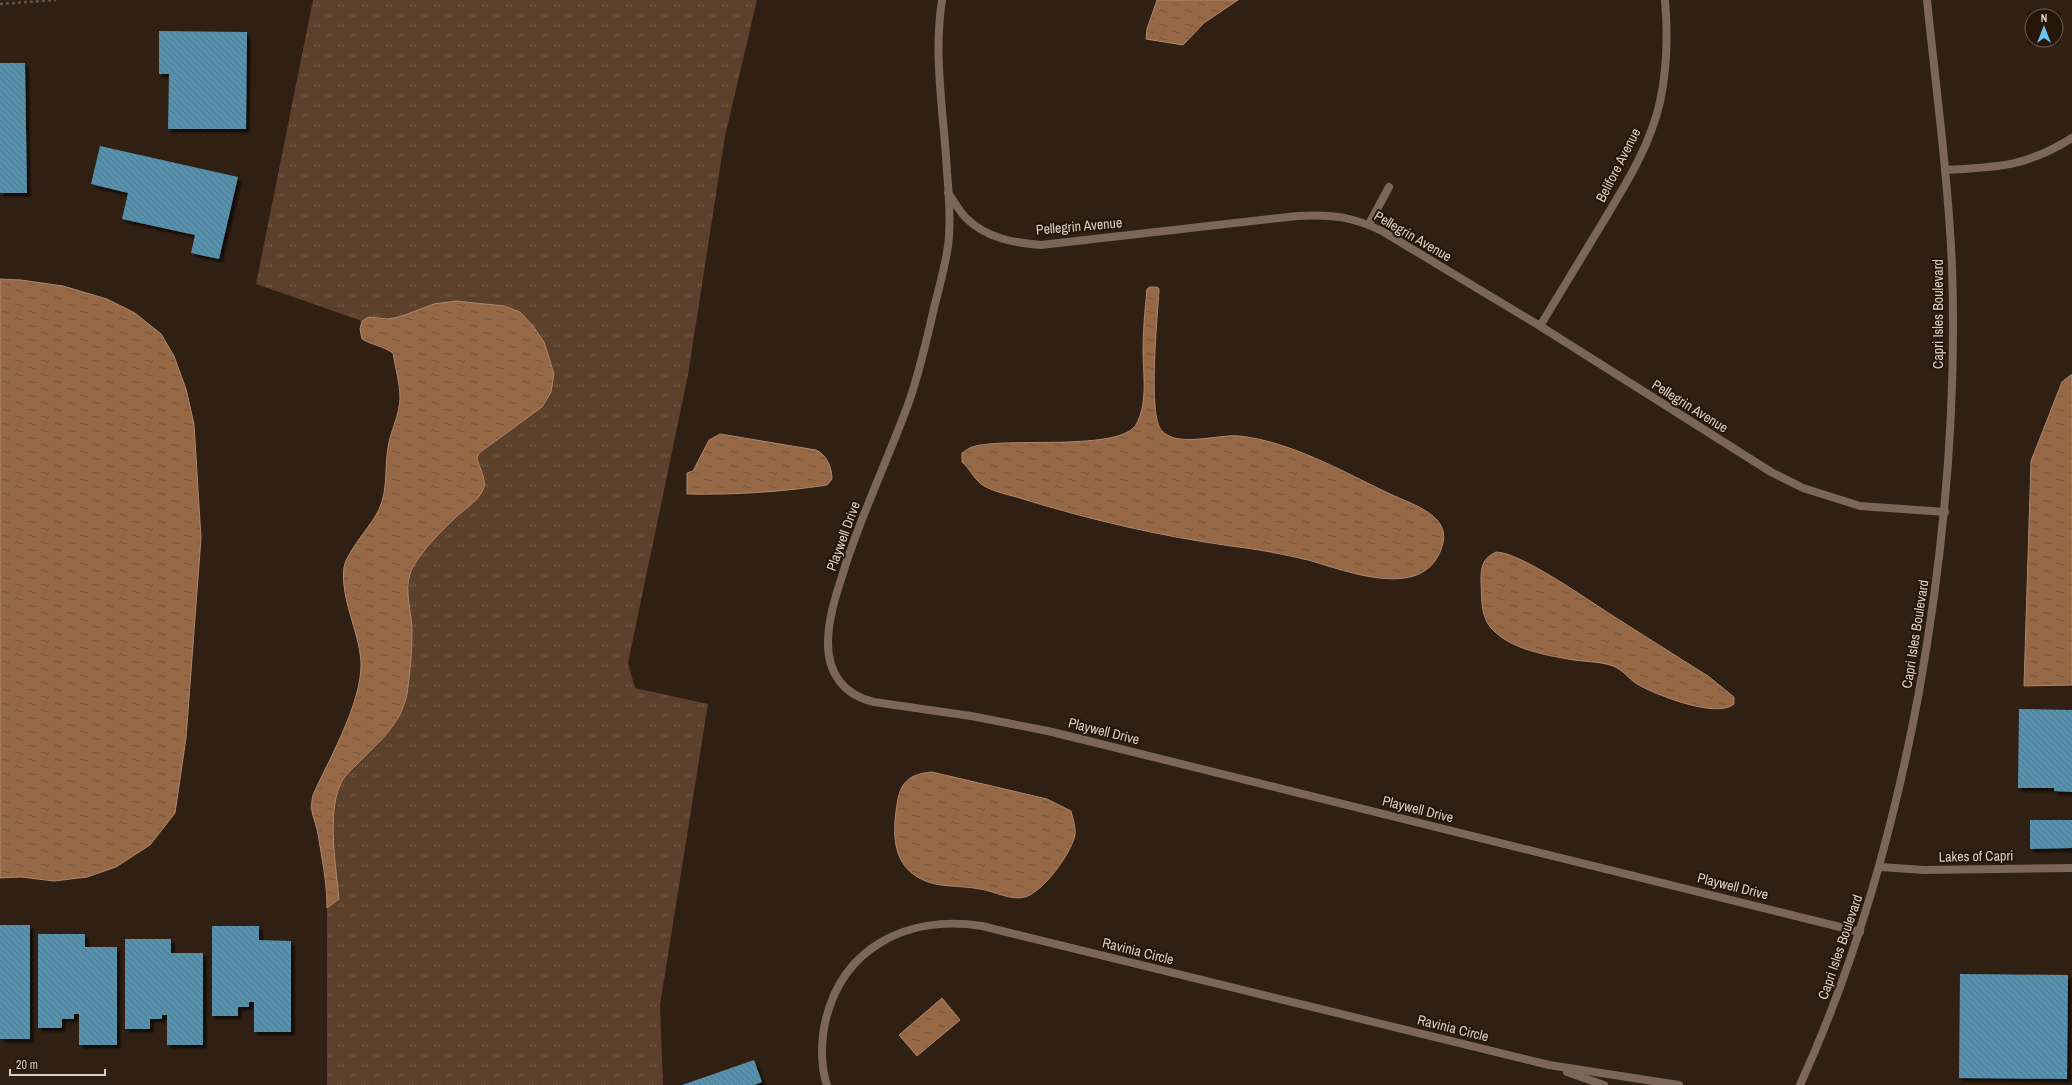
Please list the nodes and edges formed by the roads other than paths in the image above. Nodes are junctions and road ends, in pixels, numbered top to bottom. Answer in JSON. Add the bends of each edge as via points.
{"nodes":[{"id":1,"x":942,"y":0,"type":"edge"},
{"id":2,"x":1664,"y":0,"type":"edge"},
{"id":3,"x":1927,"y":0,"type":"edge"},
{"id":4,"x":2072,"y":138,"type":"edge"},
{"id":5,"x":1945,"y":170,"type":"junction"},
{"id":6,"x":1390,"y":187,"type":"dead end"},
{"id":7,"x":948,"y":193,"type":"junction"},
{"id":8,"x":1369,"y":224,"type":"junction"},
{"id":9,"x":1540,"y":326,"type":"junction"},
{"id":10,"x":1945,"y":512,"type":"junction"},
{"id":11,"x":1880,"y":866,"type":"junction"},
{"id":12,"x":2072,"y":868,"type":"edge"},
{"id":13,"x":1860,"y":932,"type":"junction"},
{"id":14,"x":1549,"y":1065,"type":"junction"},
{"id":15,"x":827,"y":1085,"type":"edge"},
{"id":16,"x":1604,"y":1085,"type":"edge"},
{"id":17,"x":1679,"y":1085,"type":"edge"},
{"id":18,"x":1800,"y":1085,"type":"edge"}],
"edges":[{"from":1,"to":7,"type":"street","via":[[938,30],[938,61]]},
{"from":2,"to":9,"type":"street","name":"Belifore Avenue","via":[[1668,36],[1665,71],[1660,103],[1651,132],[1628,181]]},
{"from":3,"to":5,"type":"street","name":"Capri Isles Boulevard"},
{"from":4,"to":5,"type":"street","via":[[2044,154],[2021,162],[1997,167]]},
{"from":5,"to":10,"type":"street","name":"Capri Isles Boulevard","via":[[1952,266],[1952,339],[1950,440]]},
{"from":6,"to":8,"type":"street"},
{"from":7,"to":8,"type":"street","name":"Pellegrin Avenue","via":[[966,218],[983,231],[1025,244],[1321,215],[1355,219]]},
{"from":7,"to":13,"type":"street","name":"Playwell Drive","via":[[948,246],[923,354],[910,399],[851,546],[830,621],[830,662],[848,692],[860,699],[874,702],[971,716],[1048,731]]},
{"from":8,"to":9,"type":"street","name":"Pellegrin Avenue"},
{"from":9,"to":10,"type":"street","name":"Pellegrin Avenue","via":[[1771,472],[1803,488],[1860,506]]},
{"from":10,"to":11,"type":"street","name":"Capri Isles Boulevard","via":[[1935,598],[1913,721]]},
{"from":11,"to":12,"type":"street","name":"Lakes of Capri","via":[[1924,870]]},
{"from":11,"to":13,"type":"street","name":"Capri Isles Boulevard"},
{"from":13,"to":18,"type":"street","name":"Capri Isles Boulevard"},
{"from":14,"to":15,"type":"street","name":"Ravinia Circle","via":[[982,926],[955,923],[922,925],[904,930],[876,945],[840,983],[826,1018],[823,1036],[822,1057]]},
{"from":14,"to":16,"type":"street","name":"Ravinia Circle"},
{"from":14,"to":17,"type":"street","name":"Ravinia Circle"}]}
